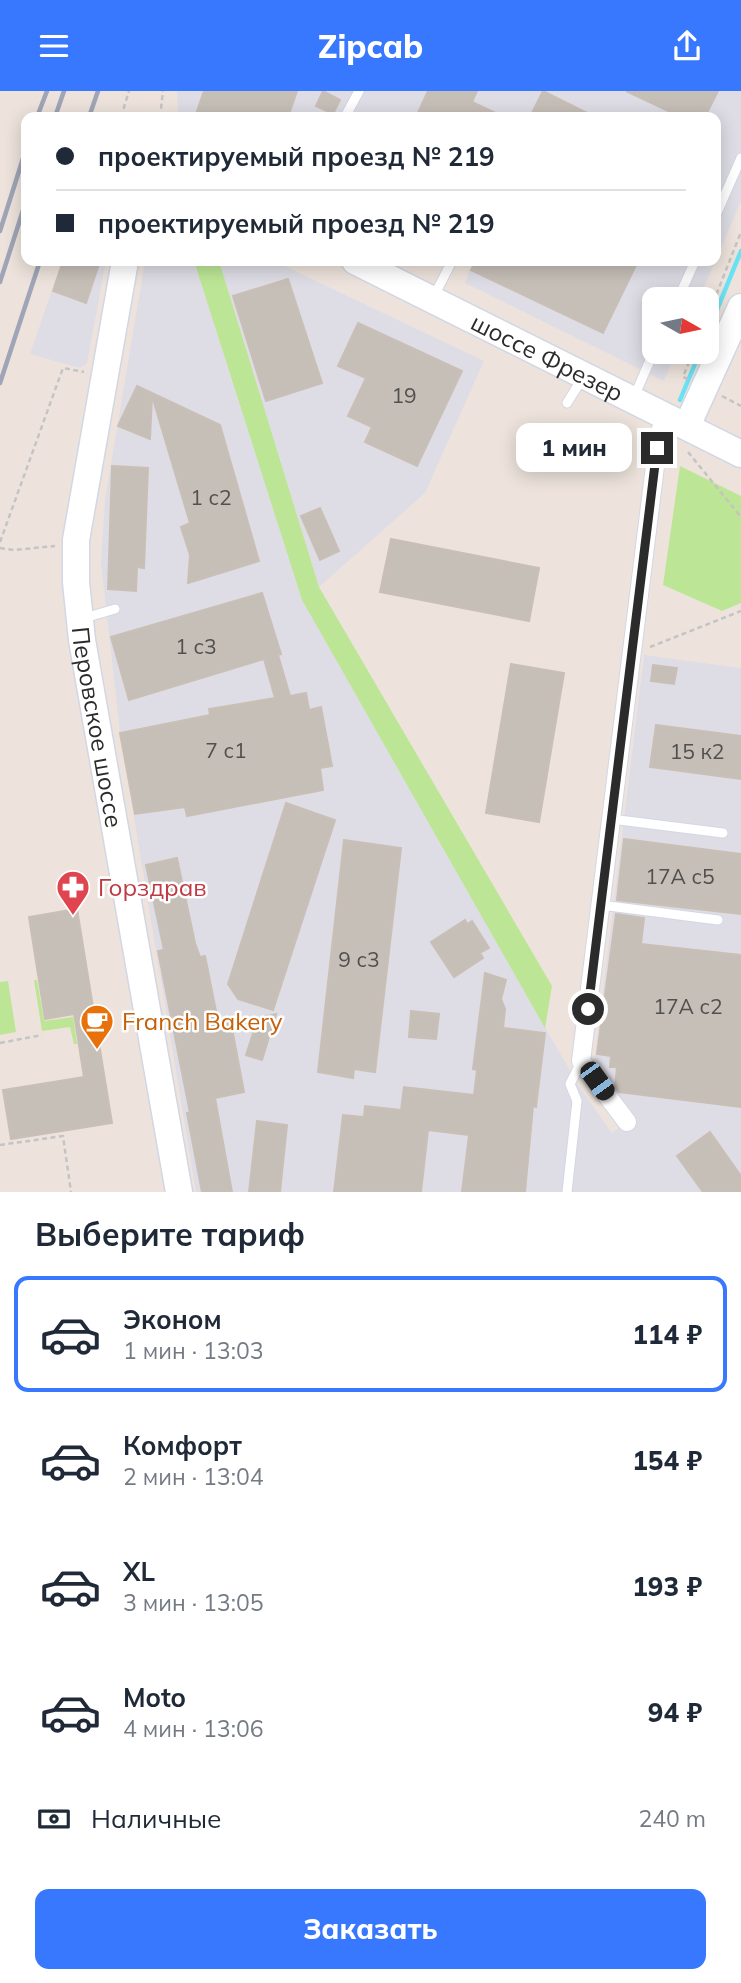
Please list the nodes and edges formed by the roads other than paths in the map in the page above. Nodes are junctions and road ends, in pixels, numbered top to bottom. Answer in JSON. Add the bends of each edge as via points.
{"nodes":[{"id":1,"x":359,"y":91,"type":"edge"},
{"id":2,"x":348,"y":112,"type":"edge"},
{"id":3,"x":741,"y":159,"type":"edge"},
{"id":4,"x":721,"y":204,"type":"edge"},
{"id":5,"x":124,"y":266,"type":"edge"},
{"id":6,"x":366,"y":266,"type":"edge"},
{"id":7,"x":449,"y":266,"type":"edge"},
{"id":8,"x":693,"y":266,"type":"edge"},
{"id":9,"x":683,"y":287,"type":"edge"},
{"id":10,"x":433,"y":298,"type":"junction"},
{"id":11,"x":741,"y":307,"type":"edge"},
{"id":12,"x":648,"y":364,"type":"edge"},
{"id":13,"x":585,"y":375,"type":"junction"},
{"id":14,"x":633,"y":399,"type":"junction"},
{"id":15,"x":568,"y":403,"type":"dead end"},
{"id":16,"x":680,"y":430,"type":"junction"},
{"id":17,"x":741,"y":454,"type":"edge"},
{"id":18,"x":115,"y":608,"type":"dead end"},
{"id":19,"x":80,"y":619,"type":"junction"},
{"id":20,"x":611,"y":819,"type":"junction"},
{"id":21,"x":723,"y":833,"type":"dead end"},
{"id":22,"x":601,"y":905,"type":"junction"},
{"id":23,"x":718,"y":920,"type":"dead end"},
{"id":24,"x":581,"y":1061,"type":"junction"},
{"id":25,"x":627,"y":1122,"type":"dead end"},
{"id":26,"x":179,"y":1192,"type":"edge"},
{"id":27,"x":567,"y":1192,"type":"edge"}],
"edges":[{"from":1,"to":2,"type":"lane"},
{"from":3,"to":4,"type":"lane"},
{"from":5,"to":19,"type":"street","name":"Перовское шоссе","via":[[76,540]]},
{"from":6,"to":10,"type":"street","name":"шоссе Фрезер"},
{"from":7,"to":10,"type":"lane"},
{"from":8,"to":9,"type":"lane"},
{"from":10,"to":13,"type":"street","name":"шоссе Фрезер"},
{"from":11,"to":16,"type":"street"},
{"from":12,"to":14,"type":"lane"},
{"from":13,"to":14,"type":"street","name":"шоссе Фрезер"},
{"from":13,"to":15,"type":"lane"},
{"from":14,"to":16,"type":"street","name":"шоссе Фрезер"},
{"from":16,"to":17,"type":"street","name":"шоссе Фрезер"},
{"from":16,"to":20,"type":"street","via":[[659,434],[622,784]]},
{"from":18,"to":19,"type":"lane"},
{"from":19,"to":26,"type":"street","name":"Перовское шоссе"},
{"from":20,"to":21,"type":"lane"},
{"from":20,"to":22,"type":"street"},
{"from":22,"to":23,"type":"lane"},
{"from":22,"to":24,"type":"street"},
{"from":24,"to":25,"type":"street"},
{"from":24,"to":27,"type":"lane","via":[[570,1084],[577,1101]]}]}
